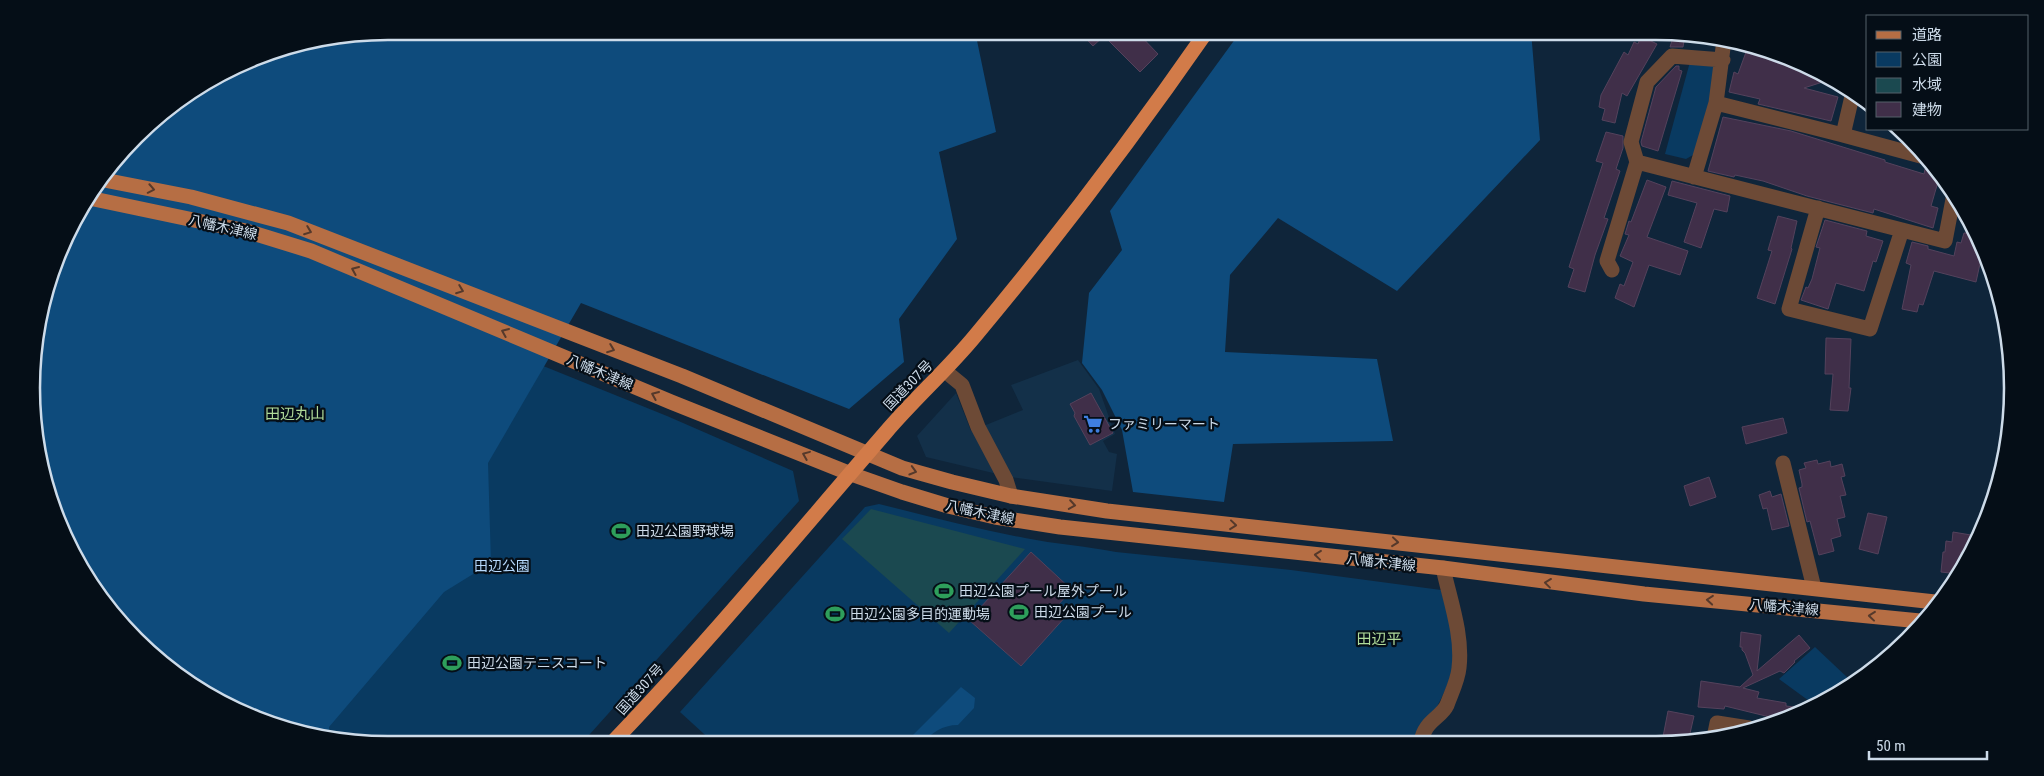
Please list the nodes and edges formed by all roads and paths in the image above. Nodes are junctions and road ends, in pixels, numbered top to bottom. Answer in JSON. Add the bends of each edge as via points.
{"nodes":[{"id":1,"x":1201,"y":40,"type":"edge"},
{"id":2,"x":1724,"y":47,"type":"edge"},
{"id":3,"x":1723,"y":60,"type":"junction"},
{"id":4,"x":1851,"y":100,"type":"edge"},
{"id":5,"x":1716,"y":103,"type":"junction"},
{"id":6,"x":1843,"y":135,"type":"junction"},
{"id":7,"x":1913,"y":154,"type":"edge"},
{"id":8,"x":1636,"y":162,"type":"junction"},
{"id":9,"x":1694,"y":176,"type":"junction"},
{"id":10,"x":109,"y":181,"type":"edge"},
{"id":11,"x":96,"y":200,"type":"edge"},
{"id":12,"x":1952,"y":206,"type":"edge"},
{"id":13,"x":1818,"y":208,"type":"junction"},
{"id":14,"x":1902,"y":230,"type":"junction"},
{"id":15,"x":1612,"y":270,"type":"dead end"},
{"id":16,"x":945,"y":370,"type":"junction"},
{"id":17,"x":868,"y":454,"type":"junction"},
{"id":18,"x":1783,"y":463,"type":"dead end"},
{"id":19,"x":851,"y":474,"type":"junction"},
{"id":20,"x":1011,"y":496,"type":"junction"},
{"id":21,"x":1442,"y":568,"type":"junction"},
{"id":22,"x":1814,"y":588,"type":"junction"},
{"id":23,"x":1931,"y":602,"type":"edge"},
{"id":24,"x":1915,"y":620,"type":"edge"},
{"id":25,"x":1737,"y":726,"type":"edge"},
{"id":26,"x":1716,"y":730,"type":"edge"},
{"id":27,"x":618,"y":736,"type":"edge"},
{"id":28,"x":1423,"y":736,"type":"edge"}],
"edges":[{"from":1,"to":16,"type":"highway","name":"国道307号","via":[[1069,220]]},
{"from":2,"to":3,"type":"street"},
{"from":3,"to":5,"type":"street"},
{"from":3,"to":8,"type":"street","via":[[1672,56],[1646,82],[1631,142]]},
{"from":4,"to":6,"type":"street"},
{"from":5,"to":6,"type":"street"},
{"from":5,"to":9,"type":"street"},
{"from":6,"to":7,"type":"street"},
{"from":8,"to":9,"type":"street"},
{"from":8,"to":15,"type":"street","via":[[1607,261]]},
{"from":9,"to":13,"type":"street"},
{"from":10,"to":17,"type":"main road","name":"八幡木津線","one_way":true,"via":[[288,223],[682,376]]},
{"from":19,"to":11,"type":"main road","name":"八幡木津線","one_way":true,"via":[[311,251],[246,232]]},
{"from":12,"to":14,"type":"street","via":[[1945,241]]},
{"from":13,"to":14,"type":"street"},
{"from":13,"to":14,"type":"street","via":[[1789,309],[1870,329]]},
{"from":16,"to":17,"type":"highway","name":"国道307号"},
{"from":16,"to":20,"type":"street","via":[[962,385]]},
{"from":17,"to":19,"type":"highway","name":"国道307号"},
{"from":17,"to":20,"type":"main road","name":"八幡木津線","one_way":true,"via":[[902,468]]},
{"from":18,"to":22,"type":"street"},
{"from":21,"to":19,"type":"main road","name":"八幡木津線","one_way":true,"via":[[1060,527],[995,517],[911,495]]},
{"from":19,"to":27,"type":"highway","name":"国道307号"},
{"from":20,"to":22,"type":"main road","name":"八幡木津線","one_way":true,"via":[[1117,512]]},
{"from":24,"to":21,"type":"main road","name":"八幡木津線","one_way":true,"via":[[1644,594]]},
{"from":21,"to":28,"type":"street","via":[[1460,648],[1459,670],[1446,708],[1431,721]]},
{"from":22,"to":23,"type":"main road","name":"八幡木津線"},
{"from":25,"to":26,"type":"street","via":[[1717,723]]}]}
